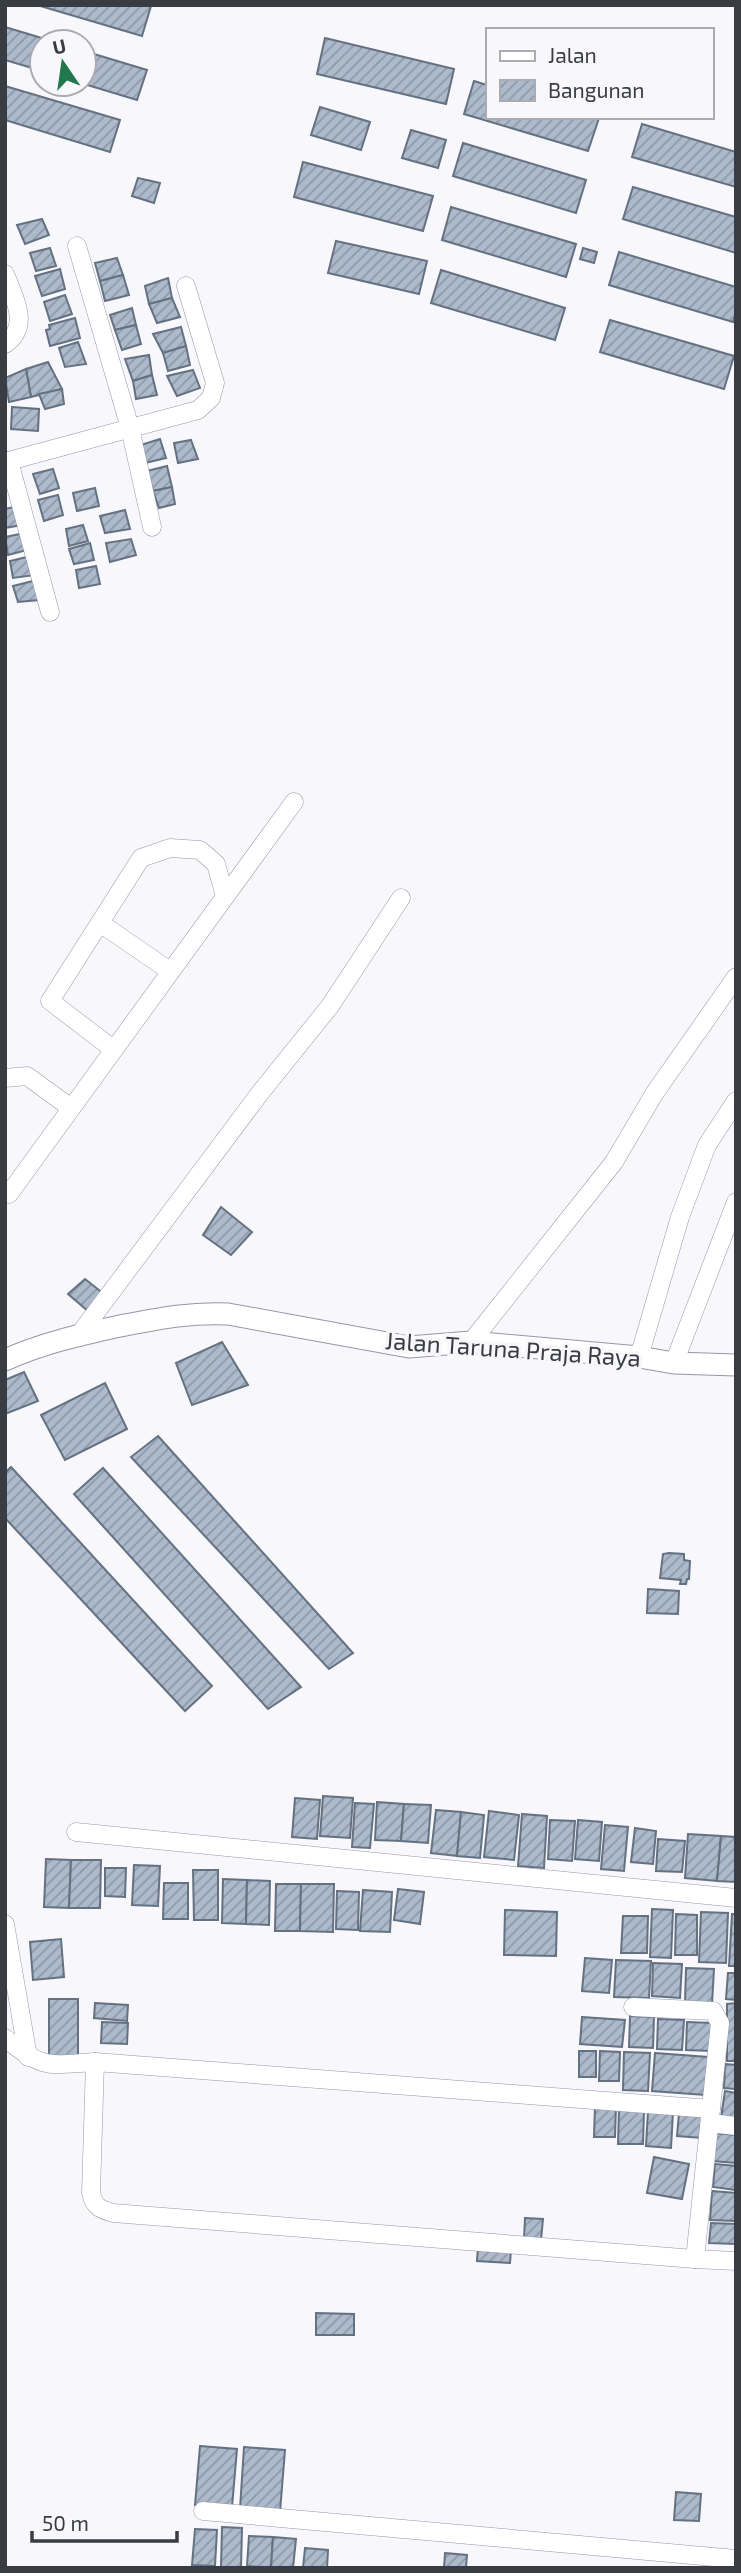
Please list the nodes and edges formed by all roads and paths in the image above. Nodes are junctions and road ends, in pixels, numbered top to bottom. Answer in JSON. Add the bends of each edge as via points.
{"nodes":[{"id":1,"x":78,"y":246,"type":"dead end"},
{"id":2,"x":5,"y":274,"type":"edge"},
{"id":3,"x":186,"y":286,"type":"dead end"},
{"id":4,"x":5,"y":344,"type":"edge"},
{"id":5,"x":130,"y":428,"type":"junction"},
{"id":6,"x":7,"y":461,"type":"edge"},
{"id":7,"x":152,"y":527,"type":"dead end"},
{"id":8,"x":50,"y":612,"type":"dead end"},
{"id":9,"x":293,"y":802,"type":"dead end"},
{"id":10,"x":225,"y":897,"type":"junction"},
{"id":11,"x":401,"y":898,"type":"dead end"},
{"id":12,"x":100,"y":923,"type":"junction"},
{"id":13,"x":170,"y":971,"type":"junction"},
{"id":14,"x":736,"y":977,"type":"edge"},
{"id":15,"x":113,"y":1049,"type":"junction"},
{"id":16,"x":5,"y":1078,"type":"edge"},
{"id":17,"x":736,"y":1101,"type":"edge"},
{"id":18,"x":71,"y":1108,"type":"junction"},
{"id":19,"x":5,"y":1191,"type":"edge"},
{"id":20,"x":736,"y":1202,"type":"edge"},
{"id":21,"x":79,"y":1335,"type":"junction"},
{"id":22,"x":471,"y":1342,"type":"junction"},
{"id":23,"x":639,"y":1357,"type":"junction"},
{"id":24,"x":5,"y":1360,"type":"edge"},
{"id":25,"x":674,"y":1363,"type":"junction"},
{"id":26,"x":736,"y":1365,"type":"edge"},
{"id":27,"x":76,"y":1832,"type":"dead end"},
{"id":28,"x":736,"y":1898,"type":"edge"},
{"id":29,"x":5,"y":1924,"type":"edge"},
{"id":30,"x":633,"y":2007,"type":"dead end"},
{"id":31,"x":5,"y":2038,"type":"edge"},
{"id":32,"x":28,"y":2057,"type":"junction"},
{"id":33,"x":95,"y":2062,"type":"junction"},
{"id":34,"x":710,"y":2116,"type":"junction"},
{"id":35,"x":736,"y":2126,"type":"edge"},
{"id":36,"x":695,"y":2259,"type":"junction"},
{"id":37,"x":736,"y":2261,"type":"edge"},
{"id":38,"x":203,"y":2511,"type":"dead end"},
{"id":39,"x":736,"y":2559,"type":"edge"}],
"edges":[{"from":1,"to":5,"type":"street"},
{"from":2,"to":4,"type":"street","via":[[20,315],[17,333]]},
{"from":3,"to":5,"type":"street","via":[[215,383],[211,398],[198,410]]},
{"from":5,"to":6,"type":"street"},
{"from":5,"to":7,"type":"street"},
{"from":6,"to":8,"type":"street"},
{"from":9,"to":10,"type":"street"},
{"from":10,"to":12,"type":"street","via":[[216,863],[200,849],[170,848],[141,858]]},
{"from":10,"to":13,"type":"street"},
{"from":11,"to":21,"type":"street","via":[[330,1006]]},
{"from":12,"to":13,"type":"street"},
{"from":12,"to":15,"type":"street","via":[[50,1001]]},
{"from":13,"to":15,"type":"street"},
{"from":14,"to":22,"type":"street","via":[[654,1094],[614,1161]]},
{"from":15,"to":18,"type":"street"},
{"from":16,"to":18,"type":"street","via":[[27,1076]]},
{"from":17,"to":23,"type":"street","via":[[702,1157]]},
{"from":18,"to":19,"type":"street","via":[[9,1194]]},
{"from":20,"to":25,"type":"street"},
{"from":21,"to":22,"type":"street","name":"Jalan Taruna Praja Raya","via":[[177,1314],[203,1313],[409,1347]]},
{"from":21,"to":24,"type":"street","name":"Jalan Taruna Praja Raya"},
{"from":22,"to":23,"type":"street","name":"Jalan Taruna Praja Raya"},
{"from":23,"to":25,"type":"street","name":"Jalan Taruna Praja Raya"},
{"from":25,"to":26,"type":"street","name":"Jalan Taruna Praja Raya"},
{"from":27,"to":28,"type":"street"},
{"from":29,"to":32,"type":"street"},
{"from":30,"to":34,"type":"street","via":[[713,2011],[718,2017]]},
{"from":31,"to":32,"type":"street"},
{"from":32,"to":33,"type":"street","via":[[47,2065]]},
{"from":33,"to":34,"type":"street"},
{"from":33,"to":36,"type":"street","via":[[91,2193],[99,2208],[113,2213]]},
{"from":34,"to":35,"type":"street"},
{"from":34,"to":36,"type":"street"},
{"from":36,"to":37,"type":"street"},
{"from":38,"to":39,"type":"street"}]}
